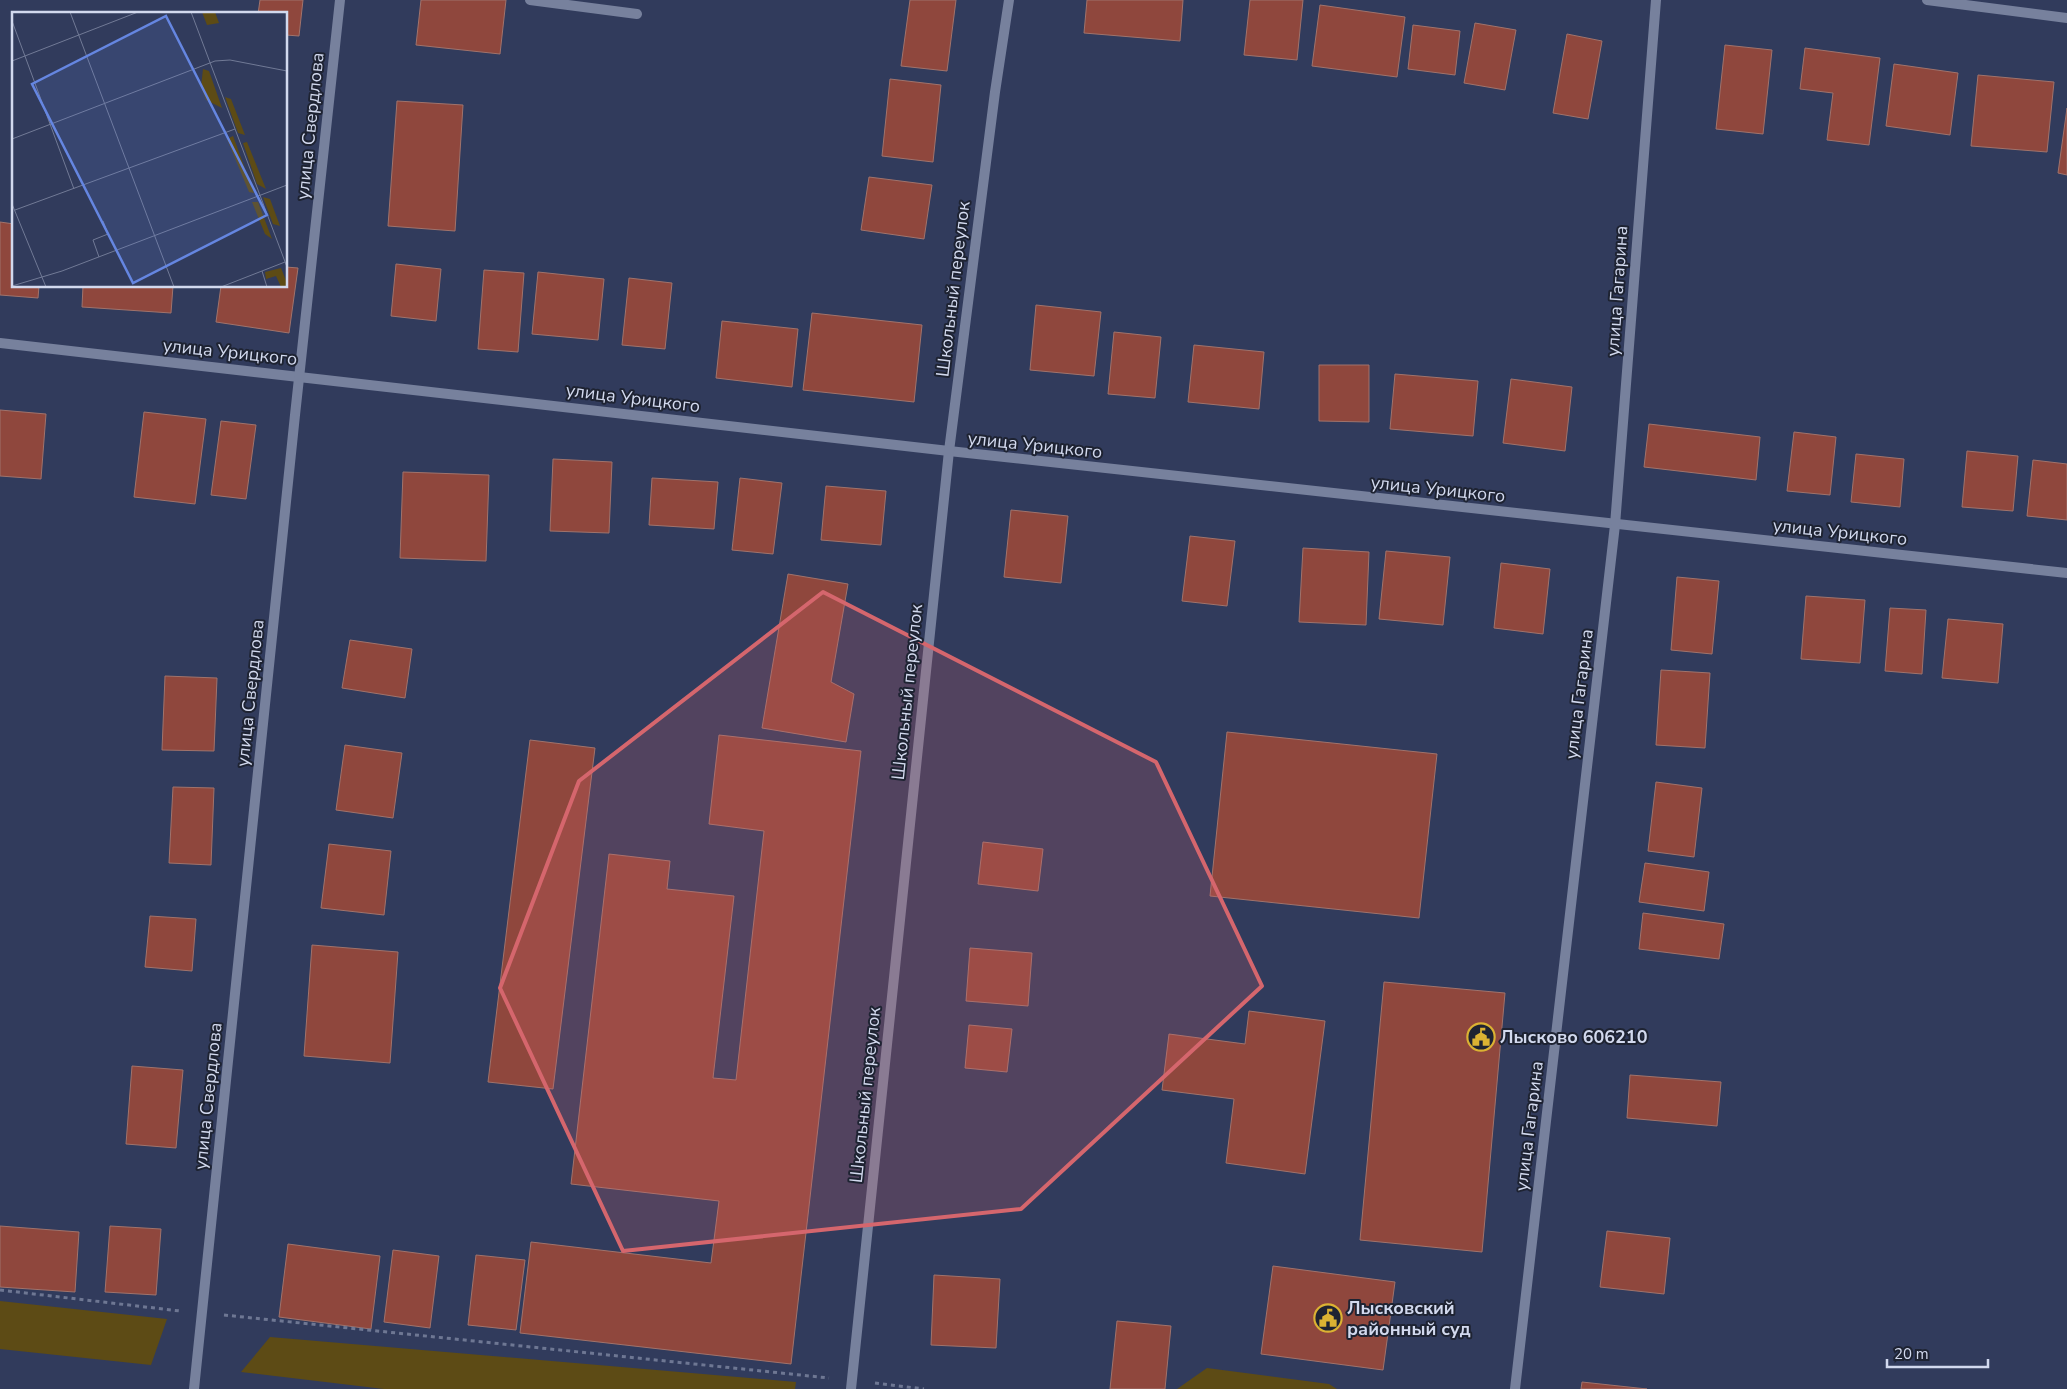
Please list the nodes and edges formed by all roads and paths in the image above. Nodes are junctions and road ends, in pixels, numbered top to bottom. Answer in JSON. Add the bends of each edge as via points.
{"nodes":[{"id":1,"x":340,"y":0,"type":"edge"},
{"id":2,"x":530,"y":0,"type":"edge"},
{"id":3,"x":1009,"y":0,"type":"edge"},
{"id":4,"x":1656,"y":0,"type":"edge"},
{"id":5,"x":1927,"y":0,"type":"edge"},
{"id":6,"x":636,"y":14,"type":"dead end"},
{"id":7,"x":2067,"y":18,"type":"edge"},
{"id":8,"x":0,"y":343,"type":"edge"},
{"id":9,"x":300,"y":376,"type":"junction"},
{"id":10,"x":949,"y":452,"type":"junction"},
{"id":11,"x":1615,"y":525,"type":"junction"},
{"id":12,"x":2067,"y":573,"type":"edge"},
{"id":13,"x":0,"y":1290,"type":"edge"},
{"id":14,"x":202,"y":1313,"type":"junction"},
{"id":15,"x":852,"y":1385,"type":"edge"},
{"id":16,"x":194,"y":1389,"type":"edge"},
{"id":17,"x":924,"y":1389,"type":"edge"},
{"id":18,"x":1515,"y":1389,"type":"edge"}],
"edges":[{"from":1,"to":9,"type":"street","name":"улица Свердлова"},
{"from":2,"to":6,"type":"street"},
{"from":3,"to":10,"type":"street","name":"Школьный переулок"},
{"from":4,"to":11,"type":"street","name":"улица Гагарина"},
{"from":5,"to":7,"type":"street"},
{"from":8,"to":9,"type":"street","name":"улица Урицкого"},
{"from":9,"to":10,"type":"street","name":"улица Урицкого"},
{"from":9,"to":14,"type":"street","name":"улица Свердлова"},
{"from":10,"to":11,"type":"street","name":"улица Урицкого"},
{"from":10,"to":15,"type":"street","name":"Школьный переулок"},
{"from":11,"to":12,"type":"street","name":"улица Урицкого"},
{"from":11,"to":18,"type":"street","name":"улица Гагарина"},
{"from":13,"to":14,"type":"path"},
{"from":14,"to":15,"type":"path"},
{"from":14,"to":16,"type":"street","name":"улица Свердлова"},
{"from":15,"to":17,"type":"path"}]}
